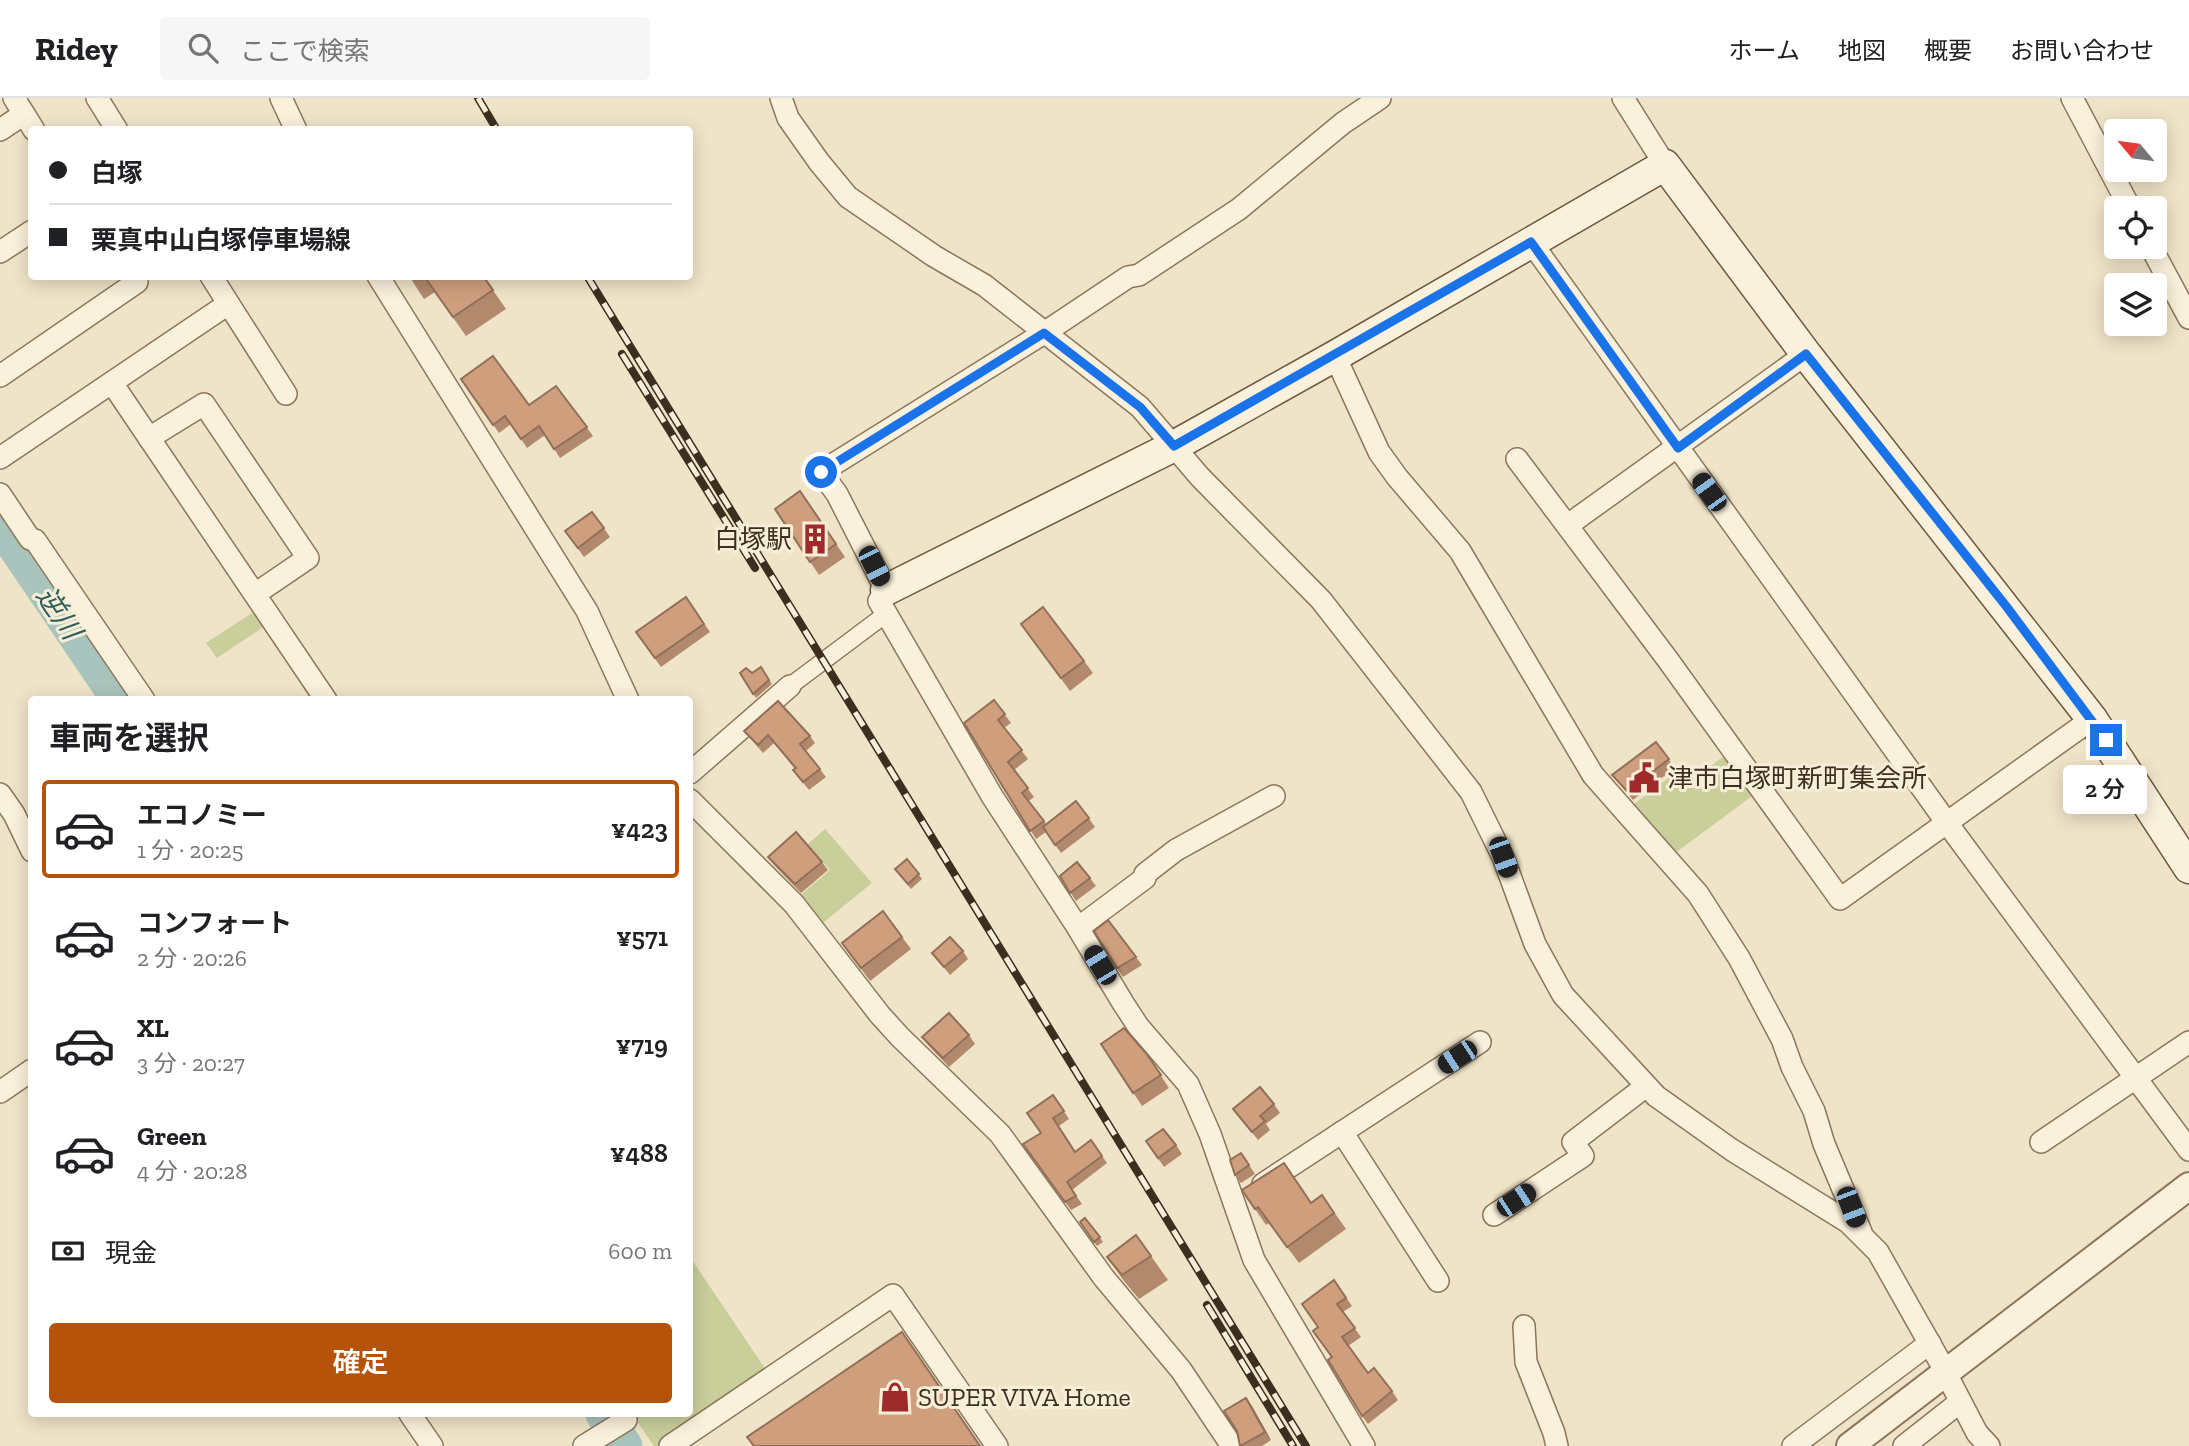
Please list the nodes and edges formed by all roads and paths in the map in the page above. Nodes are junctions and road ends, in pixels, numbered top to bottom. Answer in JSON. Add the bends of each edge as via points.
{"nodes":[{"id":1,"x":97,"y":98,"type":"edge"},
{"id":2,"x":281,"y":98,"type":"edge"},
{"id":3,"x":781,"y":98,"type":"edge"},
{"id":4,"x":1380,"y":98,"type":"edge"},
{"id":5,"x":1623,"y":98,"type":"edge"},
{"id":6,"x":2071,"y":98,"type":"edge"},
{"id":7,"x":24,"y":114,"type":"edge"},
{"id":8,"x":114,"y":126,"type":"edge"},
{"id":9,"x":294,"y":126,"type":"edge"},
{"id":10,"x":0,"y":130,"type":"edge"},
{"id":11,"x":1665,"y":165,"type":"junction"},
{"id":12,"x":2124,"y":196,"type":"edge"},
{"id":13,"x":28,"y":234,"type":"edge"},
{"id":14,"x":1531,"y":242,"type":"junction"},
{"id":15,"x":0,"y":252,"type":"edge"},
{"id":16,"x":2157,"y":259,"type":"edge"},
{"id":17,"x":136,"y":280,"type":"edge"},
{"id":18,"x":213,"y":280,"type":"edge"},
{"id":19,"x":381,"y":280,"type":"edge"},
{"id":20,"x":228,"y":304,"type":"junction"},
{"id":21,"x":2189,"y":318,"type":"edge"},
{"id":22,"x":1044,"y":333,"type":"junction"},
{"id":23,"x":1806,"y":354,"type":"junction"},
{"id":24,"x":1335,"y":356,"type":"junction"},
{"id":25,"x":0,"y":376,"type":"edge"},
{"id":26,"x":112,"y":383,"type":"junction"},
{"id":27,"x":286,"y":394,"type":"dead end"},
{"id":28,"x":149,"y":438,"type":"junction"},
{"id":29,"x":1174,"y":446,"type":"junction"},
{"id":30,"x":1678,"y":448,"type":"junction"},
{"id":31,"x":0,"y":458,"type":"edge"},
{"id":32,"x":1517,"y":459,"type":"dead end"},
{"id":33,"x":0,"y":494,"type":"edge"},
{"id":34,"x":1568,"y":525,"type":"junction"},
{"id":35,"x":255,"y":594,"type":"junction"},
{"id":36,"x":886,"y":602,"type":"junction"},
{"id":37,"x":790,"y":686,"type":"joint"},
{"id":38,"x":141,"y":696,"type":"edge"},
{"id":39,"x":323,"y":696,"type":"edge"},
{"id":40,"x":626,"y":696,"type":"edge"},
{"id":41,"x":2092,"y":719,"type":"junction"},
{"id":42,"x":693,"y":770,"type":"edge"},
{"id":43,"x":0,"y":794,"type":"edge"},
{"id":44,"x":1273,"y":796,"type":"dead end"},
{"id":45,"x":693,"y":803,"type":"edge"},
{"id":46,"x":1947,"y":823,"type":"junction"},
{"id":47,"x":28,"y":843,"type":"edge"},
{"id":48,"x":2189,"y":868,"type":"edge"},
{"id":49,"x":1078,"y":928,"type":"junction"},
{"id":50,"x":1480,"y":1042,"type":"dead end"},
{"id":51,"x":2189,"y":1042,"type":"edge"},
{"id":52,"x":28,"y":1073,"type":"edge"},
{"id":53,"x":2136,"y":1078,"type":"junction"},
{"id":54,"x":1645,"y":1087,"type":"junction"},
{"id":55,"x":0,"y":1092,"type":"edge"},
{"id":56,"x":1342,"y":1132,"type":"junction"},
{"id":57,"x":2041,"y":1142,"type":"dead end"},
{"id":58,"x":2189,"y":1150,"type":"edge"},
{"id":59,"x":2189,"y":1186,"type":"edge"},
{"id":60,"x":1235,"y":1203,"type":"junction"},
{"id":61,"x":1494,"y":1215,"type":"dead end"},
{"id":62,"x":1863,"y":1237,"type":"junction"},
{"id":63,"x":1438,"y":1281,"type":"dead end"},
{"id":64,"x":1524,"y":1326,"type":"dead end"},
{"id":65,"x":1930,"y":1343,"type":"junction"},
{"id":66,"x":1945,"y":1373,"type":"junction"},
{"id":67,"x":1960,"y":1402,"type":"junction"},
{"id":68,"x":412,"y":1417,"type":"edge"},
{"id":69,"x":625,"y":1420,"type":"dead end"},
{"id":70,"x":432,"y":1446,"type":"edge"},
{"id":71,"x":584,"y":1446,"type":"edge"},
{"id":72,"x":670,"y":1446,"type":"edge"},
{"id":73,"x":997,"y":1446,"type":"edge"},
{"id":74,"x":1232,"y":1446,"type":"edge"},
{"id":75,"x":1364,"y":1446,"type":"edge"},
{"id":76,"x":1558,"y":1446,"type":"edge"},
{"id":77,"x":1793,"y":1446,"type":"edge"},
{"id":78,"x":1850,"y":1446,"type":"edge"},
{"id":79,"x":1903,"y":1446,"type":"edge"},
{"id":80,"x":1989,"y":1446,"type":"edge"}],
"edges":[{"from":1,"to":8,"type":"street"},
{"from":2,"to":9,"type":"street"},
{"from":3,"to":22,"type":"street","via":[[788,118],[848,197],[984,285]]},
{"from":4,"to":22,"type":"street","via":[[1342,123],[1239,209]]},
{"from":5,"to":11,"type":"street"},
{"from":6,"to":12,"type":"street"},
{"from":7,"to":10,"type":"street"},
{"from":11,"to":14,"type":"main road"},
{"from":11,"to":23,"type":"main road"},
{"from":13,"to":15,"type":"street"},
{"from":14,"to":24,"type":"main road"},
{"from":14,"to":30,"type":"street"},
{"from":16,"to":21,"type":"street"},
{"from":17,"to":25,"type":"street"},
{"from":18,"to":20,"type":"street"},
{"from":19,"to":40,"type":"street","via":[[587,611]]},
{"from":20,"to":26,"type":"street"},
{"from":20,"to":27,"type":"street"},
{"from":22,"to":29,"type":"street","via":[[1140,407]]},
{"from":22,"to":36,"type":"street","via":[[821,472],[837,494]]},
{"from":23,"to":30,"type":"street"},
{"from":23,"to":41,"type":"main road"},
{"from":24,"to":29,"type":"main road"},
{"from":24,"to":62,"type":"street","via":[[1379,452],[1460,551],[1593,775],[1698,894],[1740,958],[1814,1111]]},
{"from":26,"to":28,"type":"street"},
{"from":26,"to":31,"type":"street"},
{"from":28,"to":35,"type":"street"},
{"from":28,"to":35,"type":"street","via":[[204,404],[219,426],[308,558]]},
{"from":29,"to":36,"type":"main road"},
{"from":29,"to":54,"type":"street","via":[[1321,600],[1453,766],[1496,841],[1535,944],[1563,995]]},
{"from":30,"to":34,"type":"street"},
{"from":30,"to":46,"type":"street"},
{"from":32,"to":34,"type":"street"},
{"from":33,"to":38,"type":"street"},
{"from":34,"to":46,"type":"street","via":[[1840,899]]},
{"from":35,"to":39,"type":"street"},
{"from":36,"to":37,"type":"street"},
{"from":36,"to":49,"type":"street","via":[[992,796]]},
{"from":37,"to":42,"type":"street"},
{"from":41,"to":46,"type":"street"},
{"from":41,"to":48,"type":"main road"},
{"from":43,"to":47,"type":"street"},
{"from":44,"to":49,"type":"street","via":[[1176,850]]},
{"from":45,"to":74,"type":"street","via":[[794,904],[900,1037],[1000,1134],[1104,1278],[1181,1370]]},
{"from":46,"to":53,"type":"street"},
{"from":49,"to":60,"type":"street","via":[[1138,1026],[1188,1084]]},
{"from":50,"to":56,"type":"street"},
{"from":51,"to":53,"type":"street"},
{"from":52,"to":55,"type":"street"},
{"from":53,"to":57,"type":"street"},
{"from":53,"to":58,"type":"street"},
{"from":54,"to":61,"type":"street","via":[[1573,1143],[1583,1156]]},
{"from":54,"to":62,"type":"street","via":[[1732,1150],[1848,1222]]},
{"from":56,"to":60,"type":"street"},
{"from":56,"to":63,"type":"street"},
{"from":59,"to":66,"type":"street"},
{"from":60,"to":75,"type":"street","via":[[1254,1260]]},
{"from":62,"to":65,"type":"street","via":[[1878,1252]]},
{"from":64,"to":76,"type":"street","via":[[1526,1362]]},
{"from":65,"to":66,"type":"street"},
{"from":65,"to":77,"type":"street"},
{"from":66,"to":67,"type":"street"},
{"from":66,"to":78,"type":"street"},
{"from":67,"to":79,"type":"street"},
{"from":67,"to":80,"type":"street"},
{"from":68,"to":70,"type":"street"},
{"from":69,"to":71,"type":"street"},
{"from":72,"to":73,"type":"street","via":[[893,1295]]}]}
